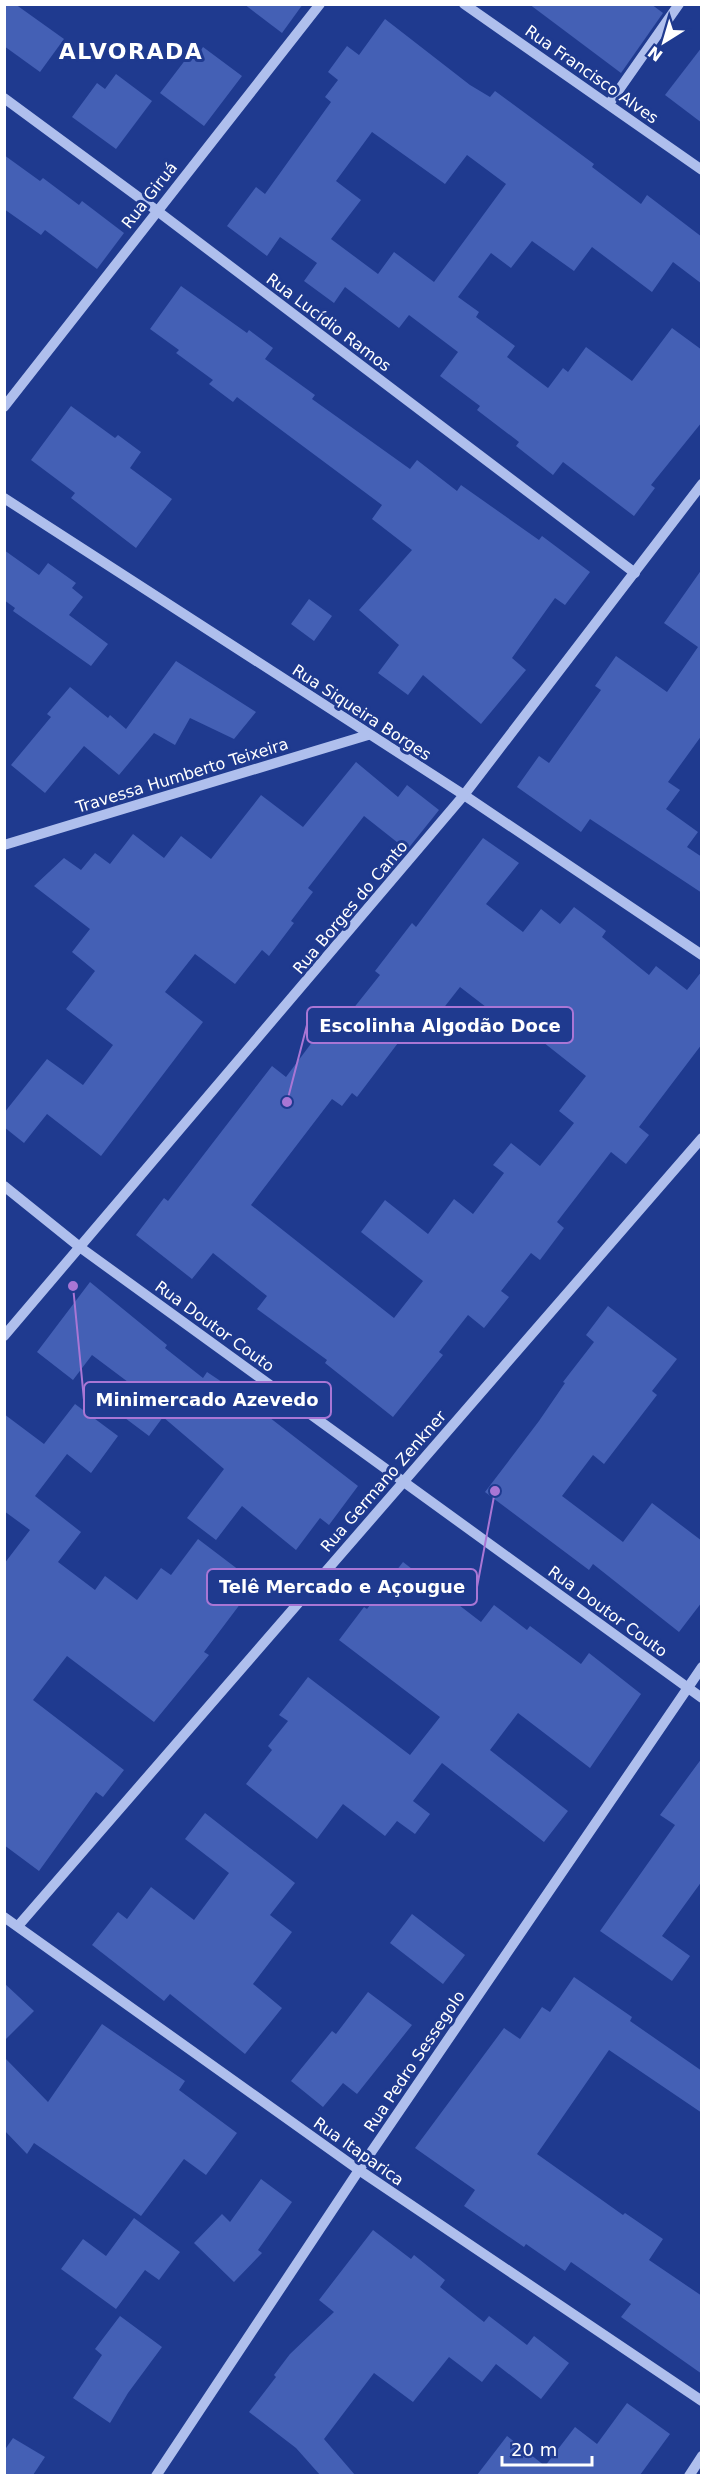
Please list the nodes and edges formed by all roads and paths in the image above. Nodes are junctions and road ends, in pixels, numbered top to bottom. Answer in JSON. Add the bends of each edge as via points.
{"nodes":[{"id":1,"x":320,"y":4,"type":"edge"},
{"id":2,"x":464,"y":4,"type":"edge"},
{"id":3,"x":679,"y":4,"type":"edge"},
{"id":4,"x":4,"y":98,"type":"edge"},
{"id":5,"x":609,"y":104,"type":"junction"},
{"id":6,"x":702,"y":170,"type":"edge"},
{"id":7,"x":156,"y":210,"type":"junction"},
{"id":8,"x":4,"y":407,"type":"edge"},
{"id":9,"x":702,"y":484,"type":"edge"},
{"id":10,"x":4,"y":498,"type":"edge"},
{"id":11,"x":635,"y":573,"type":"junction"},
{"id":12,"x":368,"y":735,"type":"junction"},
{"id":13,"x":464,"y":795,"type":"junction"},
{"id":14,"x":4,"y":844,"type":"edge"},
{"id":15,"x":702,"y":955,"type":"edge"},
{"id":16,"x":702,"y":1138,"type":"edge"},
{"id":17,"x":4,"y":1186,"type":"edge"},
{"id":18,"x":81,"y":1248,"type":"junction"},
{"id":19,"x":4,"y":1336,"type":"edge"},
{"id":20,"x":403,"y":1480,"type":"junction"},
{"id":21,"x":702,"y":1667,"type":"edge"},
{"id":22,"x":687,"y":1687,"type":"junction"},
{"id":23,"x":702,"y":1698,"type":"edge"},
{"id":24,"x":4,"y":1917,"type":"edge"},
{"id":25,"x":18,"y":1926,"type":"junction"},
{"id":26,"x":358,"y":2170,"type":"junction"},
{"id":27,"x":702,"y":2401,"type":"edge"},
{"id":28,"x":702,"y":2456,"type":"edge"},
{"id":29,"x":156,"y":2475,"type":"edge"},
{"id":30,"x":689,"y":2475,"type":"edge"}],
"edges":[{"from":1,"to":7,"type":"street","name":"Rua Giruá"},
{"from":2,"to":5,"type":"street","name":"Rua Francisco Alves"},
{"from":3,"to":5,"type":"street"},
{"from":4,"to":7,"type":"street","name":"Rua Lucídio Ramos"},
{"from":5,"to":6,"type":"street","name":"Rua Francisco Alves"},
{"from":7,"to":8,"type":"street","name":"Rua Giruá"},
{"from":7,"to":11,"type":"street","name":"Rua Lucídio Ramos"},
{"from":9,"to":11,"type":"street","name":"Rua Borges do Canto"},
{"from":10,"to":12,"type":"street","name":"Rua Siqueira Borges"},
{"from":11,"to":13,"type":"street","name":"Rua Borges do Canto"},
{"from":12,"to":13,"type":"street","name":"Rua Siqueira Borges"},
{"from":12,"to":14,"type":"street","name":"Travessa Humberto Teixeira"},
{"from":13,"to":15,"type":"street","name":"Rua Siqueira Borges"},
{"from":13,"to":18,"type":"street","name":"Rua Borges do Canto"},
{"from":16,"to":20,"type":"street","name":"Rua Germano Zenkner"},
{"from":17,"to":18,"type":"street","name":"Rua Doutor Couto"},
{"from":18,"to":19,"type":"street","name":"Rua Borges do Canto"},
{"from":18,"to":20,"type":"street","name":"Rua Doutor Couto"},
{"from":20,"to":22,"type":"street","name":"Rua Doutor Couto"},
{"from":20,"to":25,"type":"street","name":"Rua Germano Zenkner"},
{"from":21,"to":22,"type":"street","name":"Rua Pedro Sessegolo"},
{"from":22,"to":23,"type":"street","name":"Rua Doutor Couto"},
{"from":22,"to":26,"type":"street","name":"Rua Pedro Sessegolo"},
{"from":24,"to":25,"type":"street","name":"Rua Itaparica"},
{"from":25,"to":26,"type":"street","name":"Rua Itaparica"},
{"from":26,"to":27,"type":"street","name":"Rua Itaparica"},
{"from":26,"to":29,"type":"street","name":"Rua Pedro Sessegolo"},
{"from":28,"to":30,"type":"street"}]}
